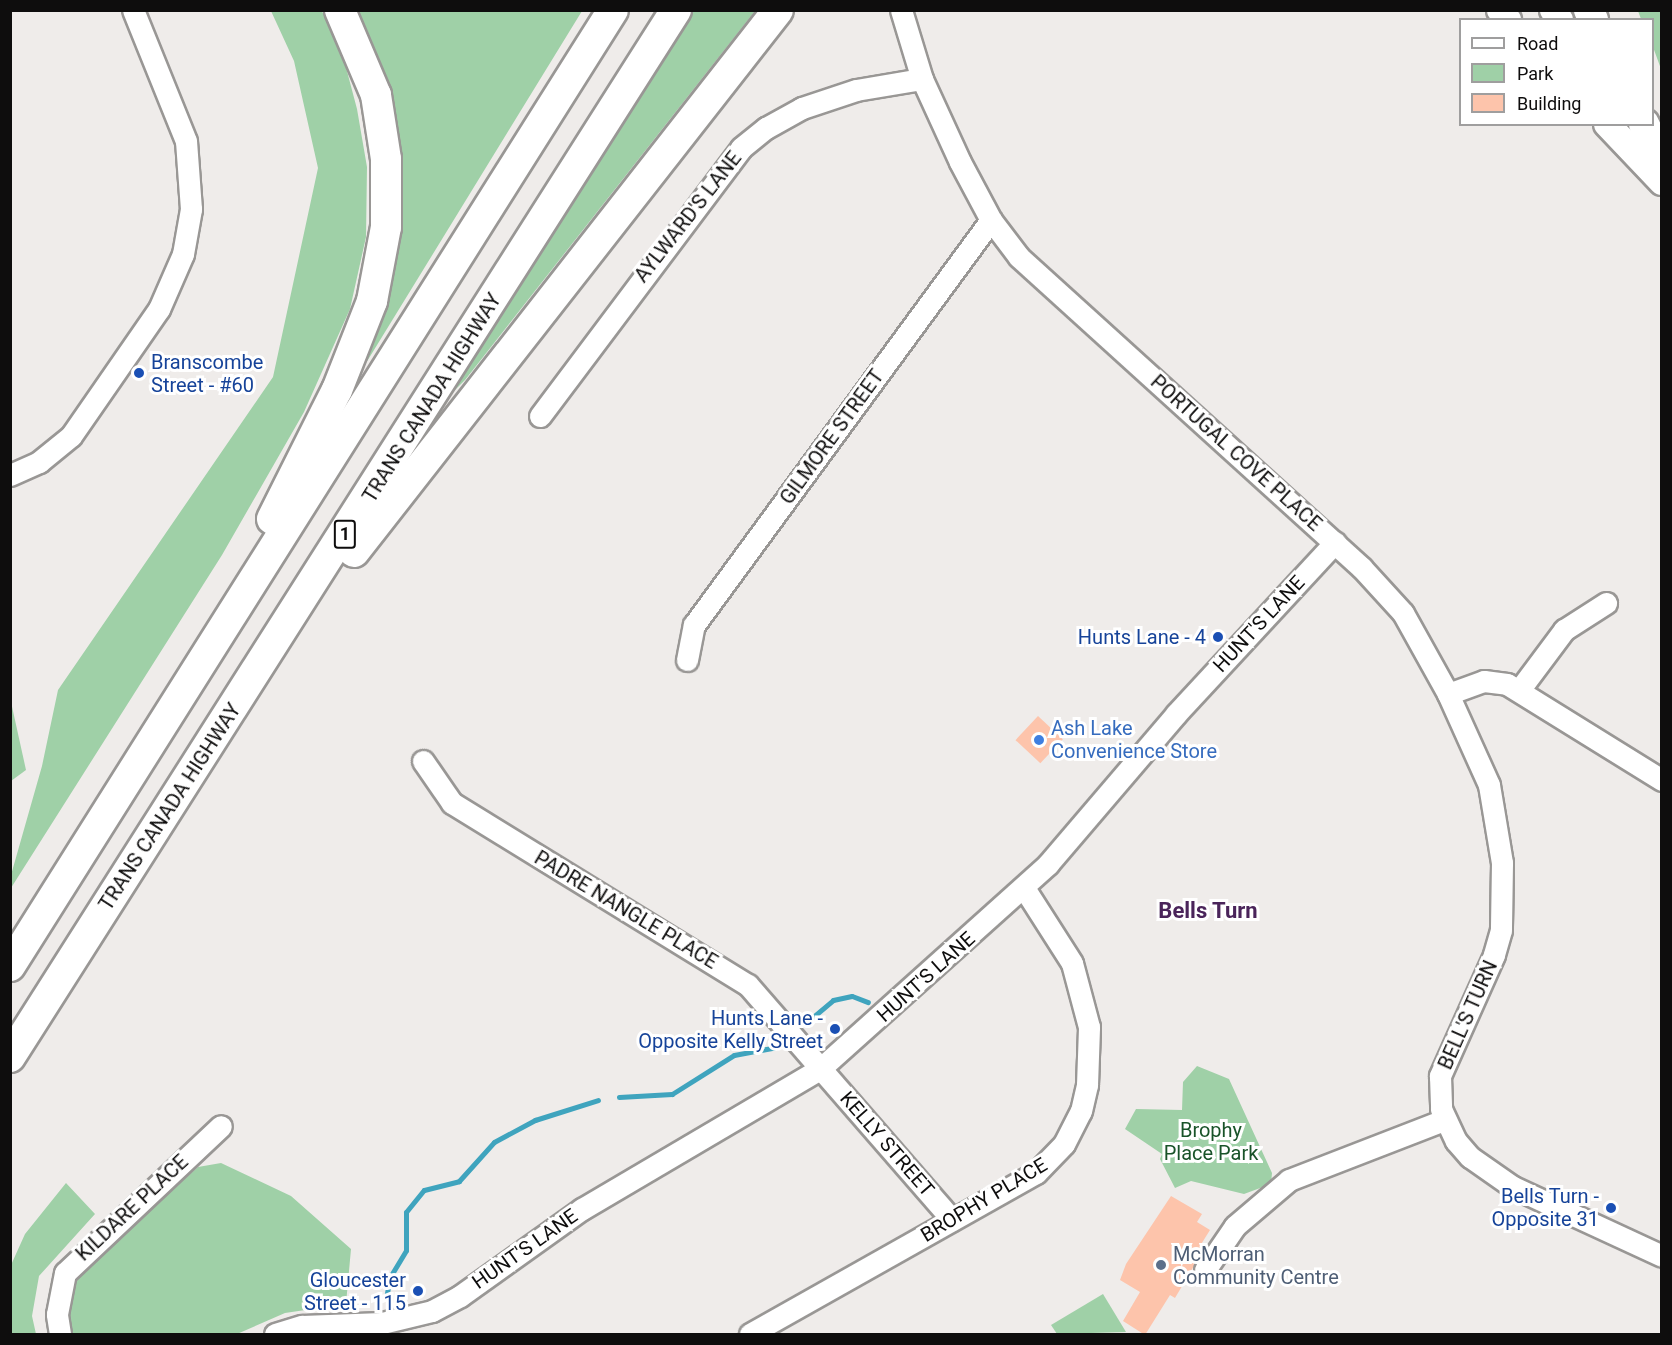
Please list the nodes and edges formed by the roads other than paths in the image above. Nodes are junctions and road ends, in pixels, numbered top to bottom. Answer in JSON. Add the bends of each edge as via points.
{"nodes":[{"id":1,"x":133,"y":10,"type":"edge"},
{"id":2,"x":340,"y":10,"type":"edge"},
{"id":3,"x":613,"y":10,"type":"edge"},
{"id":4,"x":676,"y":10,"type":"edge"},
{"id":5,"x":778,"y":10,"type":"edge"},
{"id":6,"x":901,"y":10,"type":"edge"},
{"id":7,"x":922,"y":79,"type":"junction"},
{"id":8,"x":1609,"y":126,"type":"edge"},
{"id":9,"x":1633,"y":126,"type":"edge"},
{"id":10,"x":1645,"y":126,"type":"edge"},
{"id":11,"x":1662,"y":161,"type":"edge"},
{"id":12,"x":1662,"y":172,"type":"edge"},
{"id":13,"x":1662,"y":182,"type":"edge"},
{"id":14,"x":990,"y":220,"type":"junction"},
{"id":15,"x":540,"y":416,"type":"dead end"},
{"id":16,"x":10,"y":475,"type":"edge"},
{"id":17,"x":1335,"y":542,"type":"junction"},
{"id":18,"x":1606,"y":603,"type":"dead end"},
{"id":19,"x":687,"y":660,"type":"dead end"},
{"id":20,"x":196,"y":672,"type":"junction"},
{"id":21,"x":1520,"y":689,"type":"junction"},
{"id":22,"x":1448,"y":694,"type":"junction"},
{"id":23,"x":241,"y":696,"type":"junction"},
{"id":24,"x":423,"y":761,"type":"dead end"},
{"id":25,"x":1662,"y":780,"type":"edge"},
{"id":26,"x":1024,"y":888,"type":"junction"},
{"id":27,"x":10,"y":966,"type":"edge"},
{"id":28,"x":10,"y":1057,"type":"edge"},
{"id":29,"x":821,"y":1068,"type":"junction"},
{"id":30,"x":1444,"y":1120,"type":"junction"},
{"id":31,"x":221,"y":1126,"type":"dead end"},
{"id":32,"x":952,"y":1220,"type":"junction"},
{"id":33,"x":1662,"y":1256,"type":"edge"},
{"id":34,"x":1205,"y":1270,"type":"dead end"},
{"id":35,"x":60,"y":1335,"type":"edge"},
{"id":36,"x":275,"y":1335,"type":"edge"},
{"id":37,"x":750,"y":1335,"type":"edge"}],
"edges":[{"from":1,"to":16,"type":"street","via":[[186,141],[191,209],[183,254],[159,309],[70,436],[39,462]]},
{"from":2,"to":20,"type":"highway","via":[[376,95],[386,159],[386,227],[372,301],[337,390]]},
{"from":3,"to":20,"type":"highway"},
{"from":4,"to":23,"type":"highway","name":"TRANS CANADA HIGHWAY","number":"1"},
{"from":5,"to":23,"type":"highway"},
{"from":6,"to":7,"type":"street","name":"PORTUGAL COVE PLACE"},
{"from":7,"to":14,"type":"street","name":"PORTUGAL COVE PLACE"},
{"from":7,"to":15,"type":"street","name":"AYLWARD'S LANE","via":[[856,90],[802,108],[766,128],[741,148]]},
{"from":8,"to":13,"type":"main road"},
{"from":9,"to":12,"type":"main road"},
{"from":10,"to":11,"type":"highway"},
{"from":14,"to":17,"type":"street","name":"PORTUGAL COVE PLACE","via":[[1048,286]]},
{"from":14,"to":19,"type":"street","name":"GILMORE STREET","via":[[694,625]]},
{"from":17,"to":22,"type":"street","name":"PORTUGAL COVE PLACE","via":[[1402,613]]},
{"from":17,"to":26,"type":"street","name":"HUNT'S LANE"},
{"from":18,"to":21,"type":"street","via":[[1564,630]]},
{"from":20,"to":27,"type":"highway"},
{"from":21,"to":22,"type":"street","via":[[1484,681]]},
{"from":21,"to":25,"type":"street"},
{"from":22,"to":30,"type":"street","name":"BELL'S TURN","via":[[1489,785],[1501,837],[1503,886],[1501,930],[1494,955],[1440,1076]]},
{"from":23,"to":28,"type":"highway","name":"TRANS CANADA HIGHWAY","number":"1"},
{"from":24,"to":29,"type":"street","name":"PADRE NANGLE PLACE","via":[[452,803],[748,985]]},
{"from":26,"to":29,"type":"street","name":"HUNT'S LANE"},
{"from":26,"to":32,"type":"street","name":"BROPHY PLACE","via":[[1062,944],[1079,982],[1091,1049],[1087,1085],[1081,1111],[1050,1163]]},
{"from":29,"to":32,"type":"street","name":"KELLY STREET"},
{"from":29,"to":36,"type":"street","name":"HUNT'S LANE","via":[[582,1209],[460,1296],[432,1311],[382,1323],[310,1324]]},
{"from":30,"to":33,"type":"street","name":"BELL'S TURN","via":[[1470,1157],[1513,1187]]},
{"from":30,"to":34,"type":"street","via":[[1289,1180],[1235,1226]]},
{"from":31,"to":35,"type":"street","name":"KILDARE PLACE","via":[[64,1273],[57,1314]]},
{"from":32,"to":37,"type":"street","name":"BROPHY PLACE"}]}
